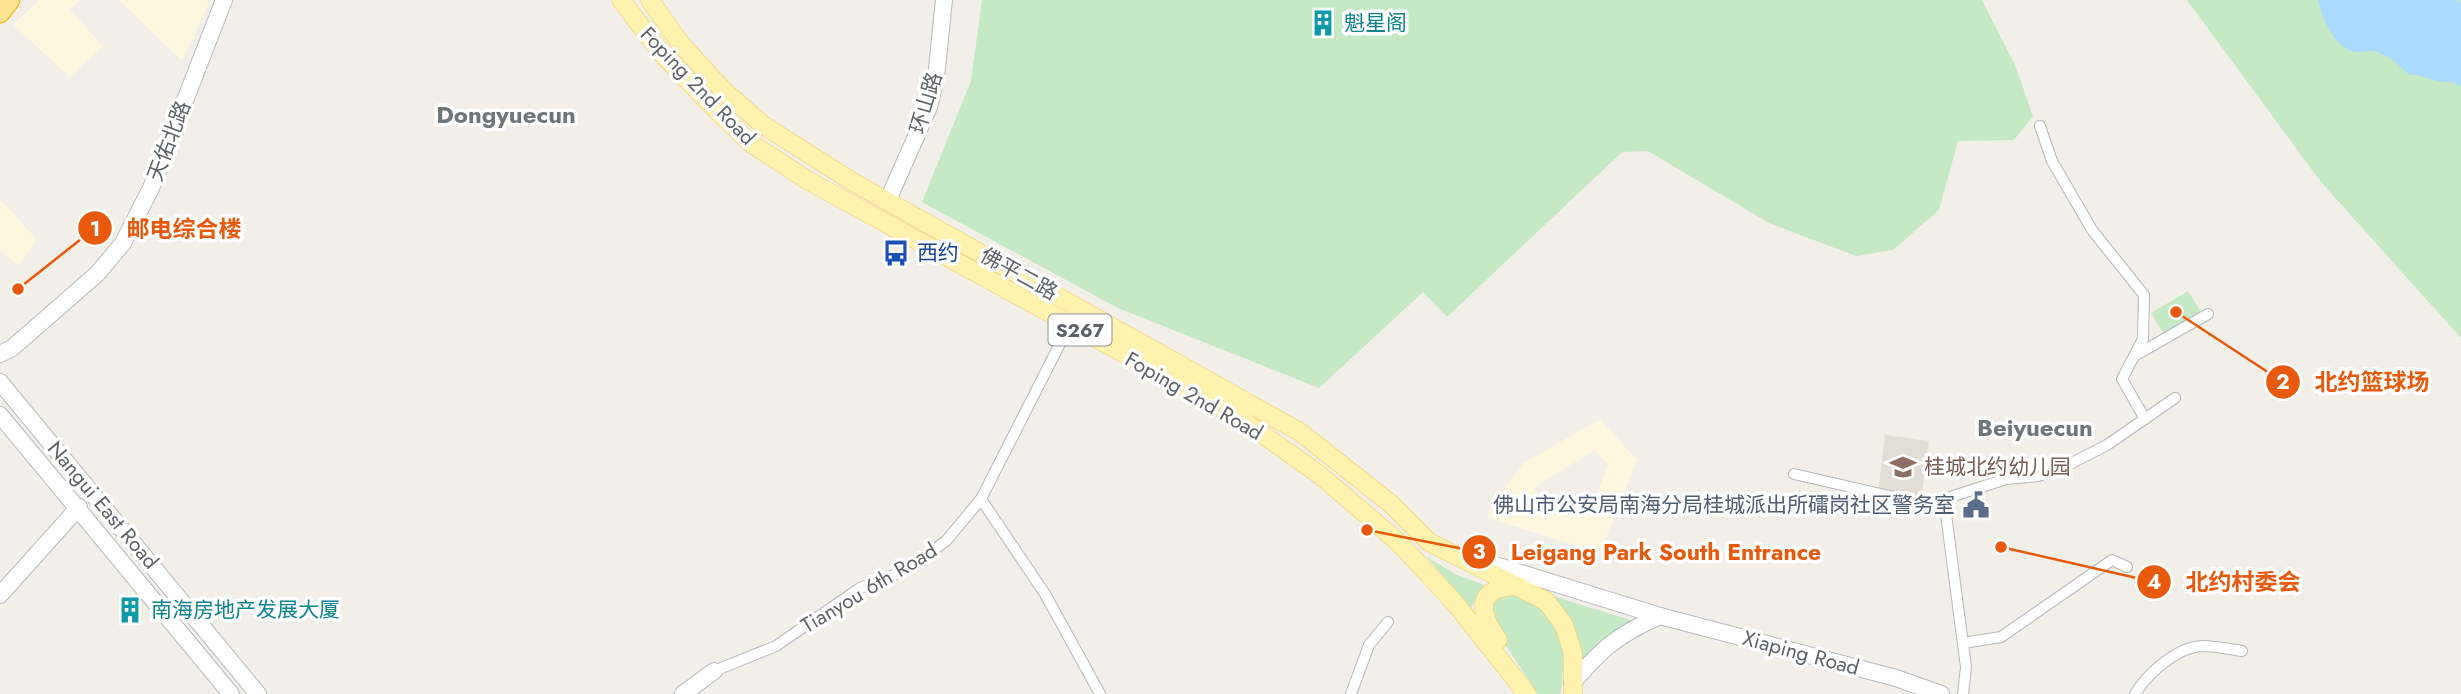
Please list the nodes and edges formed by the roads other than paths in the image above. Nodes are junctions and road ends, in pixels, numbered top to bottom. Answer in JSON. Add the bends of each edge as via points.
{"nodes":[{"id":1,"x":10,"y":0,"type":"edge"},
{"id":2,"x":225,"y":0,"type":"edge"},
{"id":3,"x":621,"y":0,"type":"edge"},
{"id":4,"x":650,"y":0,"type":"edge"},
{"id":5,"x":944,"y":0,"type":"edge"},
{"id":6,"x":0,"y":13,"type":"edge"},
{"id":7,"x":2040,"y":126,"type":"dead end"},
{"id":8,"x":888,"y":200,"type":"junction"},
{"id":9,"x":2208,"y":314,"type":"dead end"},
{"id":10,"x":1070,"y":324,"type":"junction"},
{"id":11,"x":0,"y":354,"type":"edge"},
{"id":12,"x":2136,"y":355,"type":"junction"},
{"id":13,"x":0,"y":382,"type":"edge"},
{"id":14,"x":2175,"y":398,"type":"dead end"},
{"id":15,"x":0,"y":415,"type":"edge"},
{"id":16,"x":2146,"y":419,"type":"junction"},
{"id":17,"x":1794,"y":474,"type":"dead end"},
{"id":18,"x":981,"y":499,"type":"junction"},
{"id":19,"x":1944,"y":499,"type":"junction"},
{"id":20,"x":79,"y":507,"type":"junction"},
{"id":21,"x":2127,"y":567,"type":"dead end"},
{"id":22,"x":1483,"y":569,"type":"junction"},
{"id":23,"x":1519,"y":586,"type":"junction"},
{"id":24,"x":0,"y":595,"type":"edge"},
{"id":25,"x":1660,"y":616,"type":"junction"},
{"id":26,"x":1388,"y":622,"type":"dead end"},
{"id":27,"x":1963,"y":643,"type":"junction"},
{"id":28,"x":2242,"y":651,"type":"dead end"},
{"id":29,"x":713,"y":671,"type":"joint"},
{"id":30,"x":1524,"y":689,"type":"edge"},
{"id":31,"x":1572,"y":689,"type":"edge"},
{"id":32,"x":231,"y":694,"type":"edge"},
{"id":33,"x":258,"y":694,"type":"edge"},
{"id":34,"x":683,"y":694,"type":"edge"},
{"id":35,"x":1100,"y":694,"type":"edge"},
{"id":36,"x":1351,"y":694,"type":"edge"},
{"id":37,"x":1941,"y":694,"type":"edge"},
{"id":38,"x":1963,"y":694,"type":"edge"},
{"id":39,"x":2135,"y":694,"type":"edge"}],
"edges":[{"from":1,"to":6,"type":"highway"},
{"from":2,"to":11,"type":"main road","name":"天佑北路","via":[[151,188],[123,243],[97,274]]},
{"from":3,"to":10,"type":"main road","name":"Foping 2nd Road","number":"S267","via":[[663,55],[749,142],[807,180]]},
{"from":4,"to":8,"type":"main road","name":"佛平二路","via":[[680,43],[763,125]]},
{"from":5,"to":8,"type":"main road","name":"环山路","via":[[929,107]]},
{"from":7,"to":12,"type":"street","via":[[2052,161],[2092,230],[2144,295],[2146,322]]},
{"from":8,"to":22,"type":"main road","name":"佛平二路","via":[[1300,432],[1429,542]]},
{"from":9,"to":12,"type":"street"},
{"from":10,"to":18,"type":"street","name":"Tianyou 6th Road"},
{"from":10,"to":30,"type":"main road","name":"Foping 2nd Road","number":"S267","via":[[1234,414],[1360,506],[1455,603]]},
{"from":12,"to":16,"type":"street","via":[[2122,379]]},
{"from":13,"to":33,"type":"main road","name":"Nangui East Road"},
{"from":14,"to":16,"type":"street"},
{"from":15,"to":20,"type":"main road","name":"Nangui East Road"},
{"from":16,"to":19,"type":"street","via":[[2107,446],[2066,466]]},
{"from":17,"to":19,"type":"street","via":[[1911,501]]},
{"from":18,"to":29,"type":"street","name":"Tianyou 6th Road","via":[[946,541],[902,572],[860,588],[776,646]]},
{"from":18,"to":35,"type":"street","via":[[1045,594]]},
{"from":19,"to":27,"type":"street"},
{"from":20,"to":24,"type":"main road"},
{"from":20,"to":32,"type":"main road","name":"Nangui East Road"},
{"from":21,"to":27,"type":"street","via":[[2112,560],[2001,637]]},
{"from":22,"to":23,"type":"main road","name":"佛平二路"},
{"from":22,"to":25,"type":"main road","name":"Xiaping Road","via":[[1492,564]]},
{"from":23,"to":30,"type":"main road","via":[[1501,586],[1487,595],[1483,611],[1486,623],[1518,669]]},
{"from":23,"to":31,"type":"main road","name":"佛平二路","via":[[1546,601],[1564,625],[1573,653]]},
{"from":25,"to":31,"type":"main road","via":[[1622,632],[1601,650]]},
{"from":25,"to":37,"type":"main road","name":"Xiaping Road"},
{"from":26,"to":36,"type":"street","via":[[1369,645]]},
{"from":27,"to":38,"type":"street"},
{"from":28,"to":39,"type":"street","via":[[2202,646],[2183,650],[2158,668]]},
{"from":29,"to":34,"type":"main road","name":"Tianyou 6th Road"}]}
